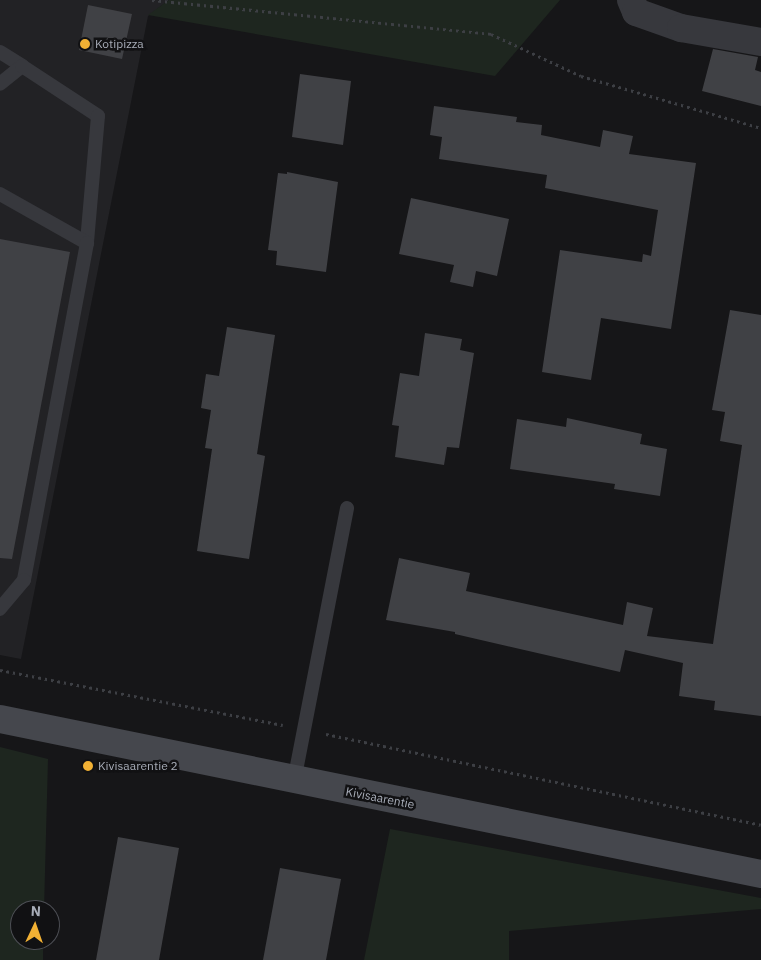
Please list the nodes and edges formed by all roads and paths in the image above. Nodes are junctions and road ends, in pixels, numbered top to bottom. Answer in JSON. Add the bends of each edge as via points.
{"nodes":[{"id":1,"x":152,"y":0,"type":"edge"},
{"id":2,"x":631,"y":0,"type":"edge"},
{"id":3,"x":761,"y":42,"type":"edge"},
{"id":4,"x":0,"y":52,"type":"edge"},
{"id":5,"x":22,"y":66,"type":"junction"},
{"id":6,"x":0,"y":84,"type":"edge"},
{"id":7,"x":761,"y":128,"type":"edge"},
{"id":8,"x":0,"y":194,"type":"edge"},
{"id":9,"x":88,"y":243,"type":"junction"},
{"id":10,"x":347,"y":508,"type":"dead end"},
{"id":11,"x":0,"y":609,"type":"edge"},
{"id":12,"x":0,"y":670,"type":"edge"},
{"id":13,"x":0,"y":719,"type":"edge"},
{"id":14,"x":303,"y":729,"type":"junction"},
{"id":15,"x":294,"y":781,"type":"junction"},
{"id":16,"x":761,"y":825,"type":"edge"},
{"id":17,"x":761,"y":874,"type":"edge"}],
"edges":[{"from":1,"to":7,"type":"path","via":[[491,34],[581,76]]},
{"from":2,"to":3,"type":"street","via":[[636,12],[681,28]]},
{"from":4,"to":5,"type":"lane"},
{"from":5,"to":6,"type":"lane"},
{"from":5,"to":9,"type":"lane","via":[[98,116]]},
{"from":8,"to":9,"type":"lane"},
{"from":9,"to":11,"type":"lane","via":[[24,580]]},
{"from":10,"to":14,"type":"lane"},
{"from":12,"to":14,"type":"path"},
{"from":13,"to":15,"type":"street","name":"Kivisaarentie"},
{"from":14,"to":15,"type":"lane"},
{"from":14,"to":16,"type":"path"},
{"from":15,"to":17,"type":"street","name":"Kivisaarentie"}]}
